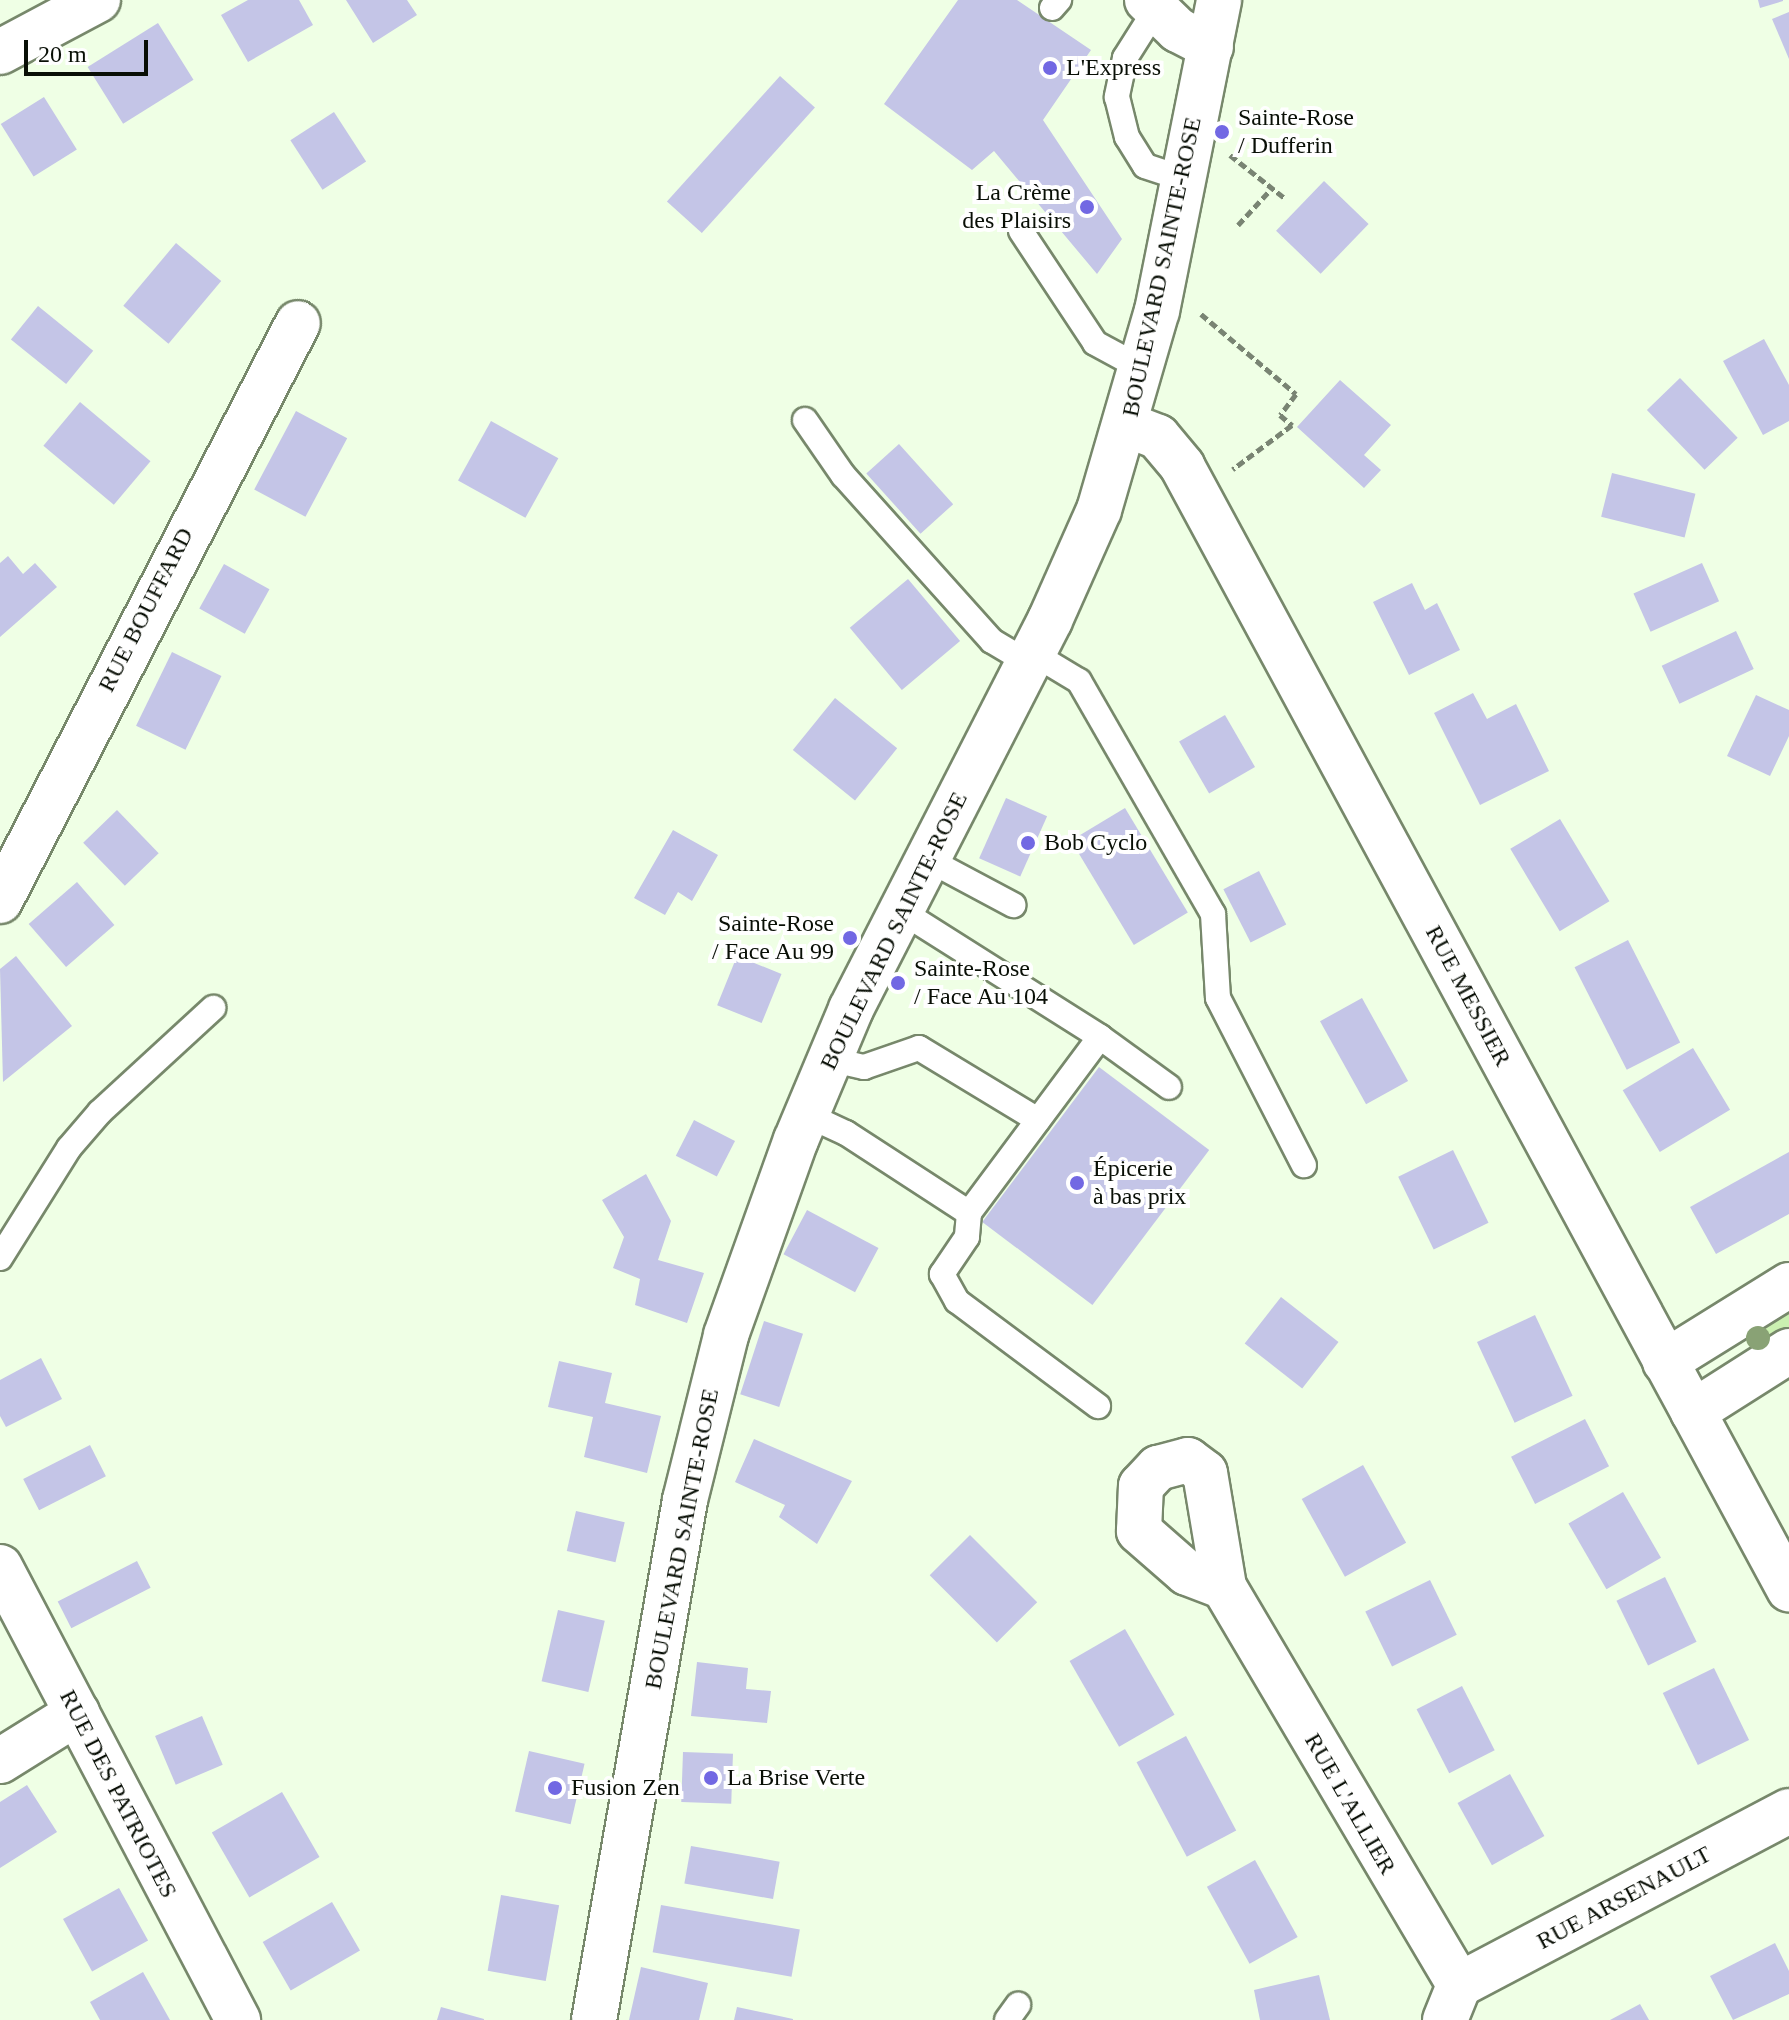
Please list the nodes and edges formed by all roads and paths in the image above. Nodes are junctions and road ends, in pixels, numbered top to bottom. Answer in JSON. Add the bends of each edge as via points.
{"nodes":[{"id":1,"x":98,"y":0,"type":"edge"},
{"id":2,"x":1219,"y":0,"type":"edge"},
{"id":3,"x":1152,"y":4,"type":"edge"},
{"id":4,"x":1211,"y":47,"type":"junction"},
{"id":5,"x":0,"y":52,"type":"edge"},
{"id":6,"x":1218,"y":149,"type":"dead end"},
{"id":7,"x":1184,"y":179,"type":"junction"},
{"id":8,"x":1272,"y":188,"type":"junction"},
{"id":9,"x":1286,"y":199,"type":"dead end"},
{"id":10,"x":1238,"y":225,"type":"dead end"},
{"id":11,"x":1021,"y":231,"type":"dead end"},
{"id":12,"x":1188,"y":303,"type":"dead end"},
{"id":13,"x":298,"y":323,"type":"dead end"},
{"id":14,"x":1143,"y":369,"type":"junction"},
{"id":15,"x":805,"y":420,"type":"dead end"},
{"id":16,"x":1127,"y":425,"type":"junction"},
{"id":17,"x":1229,"y":471,"type":"dead end"},
{"id":18,"x":1031,"y":658,"type":"junction"},
{"id":19,"x":927,"y":859,"type":"junction"},
{"id":20,"x":0,"y":901,"type":"edge"},
{"id":21,"x":1013,"y":905,"type":"dead end"},
{"id":22,"x":901,"y":911,"type":"junction"},
{"id":23,"x":213,"y":1008,"type":"dead end"},
{"id":24,"x":1100,"y":1037,"type":"junction"},
{"id":25,"x":829,"y":1059,"type":"junction"},
{"id":26,"x":1169,"y":1087,"type":"dead end"},
{"id":27,"x":807,"y":1115,"type":"junction"},
{"id":28,"x":1038,"y":1120,"type":"junction"},
{"id":29,"x":1304,"y":1165,"type":"dead end"},
{"id":30,"x":969,"y":1213,"type":"junction"},
{"id":31,"x":0,"y":1258,"type":"edge"},
{"id":32,"x":1789,"y":1285,"type":"edge"},
{"id":33,"x":1789,"y":1351,"type":"edge"},
{"id":34,"x":1665,"y":1362,"type":"junction"},
{"id":35,"x":1098,"y":1406,"type":"dead end"},
{"id":36,"x":1693,"y":1412,"type":"junction"},
{"id":37,"x":0,"y":1567,"type":"edge"},
{"id":38,"x":1224,"y":1587,"type":"dead end"},
{"id":39,"x":1789,"y":1589,"type":"edge"},
{"id":40,"x":77,"y":1713,"type":"junction"},
{"id":41,"x":0,"y":1761,"type":"edge"},
{"id":42,"x":1789,"y":1811,"type":"edge"},
{"id":43,"x":1452,"y":2003,"type":"edge"},
{"id":44,"x":238,"y":2020,"type":"edge"},
{"id":45,"x":594,"y":2020,"type":"edge"}],
"edges":[{"from":1,"to":5,"type":"street"},
{"from":2,"to":4,"type":"street","name":"BOULEVARD SAINTE-ROSE"},
{"from":3,"to":4,"type":"street","via":[[1191,39]]},
{"from":3,"to":7,"type":"lane","via":[[1125,58],[1117,97],[1127,137],[1145,166]]},
{"from":4,"to":7,"type":"street","name":"BOULEVARD SAINTE-ROSE"},
{"from":6,"to":8,"type":"path"},
{"from":7,"to":14,"type":"street","name":"BOULEVARD SAINTE-ROSE"},
{"from":8,"to":9,"type":"path"},
{"from":8,"to":10,"type":"path"},
{"from":11,"to":14,"type":"lane","via":[[1095,343]]},
{"from":12,"to":17,"type":"path","via":[[1296,394],[1280,415],[1292,425]]},
{"from":13,"to":20,"type":"street","name":"RUE BOUFFARD"},
{"from":14,"to":16,"type":"street","name":"BOULEVARD SAINTE-ROSE"},
{"from":15,"to":18,"type":"lane","via":[[843,475],[992,641]]},
{"from":16,"to":18,"type":"street","name":"BOULEVARD SAINTE-ROSE","via":[[1086,543]]},
{"from":16,"to":34,"type":"street","name":"RUE MESSIER","via":[[1158,437],[1182,466]]},
{"from":18,"to":19,"type":"street","name":"BOULEVARD SAINTE-ROSE"},
{"from":18,"to":29,"type":"lane","via":[[1079,681],[1213,914],[1218,998]]},
{"from":19,"to":21,"type":"lane"},
{"from":19,"to":22,"type":"street","name":"BOULEVARD SAINTE-ROSE"},
{"from":22,"to":24,"type":"lane"},
{"from":22,"to":25,"type":"street","name":"BOULEVARD SAINTE-ROSE"},
{"from":23,"to":31,"type":"lane","via":[[100,1112],[69,1148]]},
{"from":24,"to":26,"type":"lane"},
{"from":24,"to":28,"type":"lane"},
{"from":25,"to":27,"type":"street","name":"BOULEVARD SAINTE-ROSE"},
{"from":25,"to":28,"type":"lane","via":[[864,1067],[919,1048]]},
{"from":27,"to":30,"type":"lane","via":[[869,1147]]},
{"from":27,"to":45,"type":"street","name":"BOULEVARD SAINTE-ROSE","via":[[739,1297],[704,1413]]},
{"from":28,"to":30,"type":"lane"},
{"from":30,"to":35,"type":"lane","via":[[967,1237],[942,1274],[957,1301]]},
{"from":32,"to":34,"type":"street"},
{"from":33,"to":36,"type":"street"},
{"from":34,"to":36,"type":"street","name":"RUE MESSIER"},
{"from":36,"to":39,"type":"street","name":"RUE MESSIER"},
{"from":37,"to":40,"type":"street","name":"RUE DES PATRIOTES"},
{"from":38,"to":43,"type":"street","name":"RUE L'ALLIER"},
{"from":40,"to":41,"type":"street"},
{"from":40,"to":44,"type":"street","name":"RUE DES PATRIOTES"},
{"from":42,"to":43,"type":"street","name":"RUE ARSENAULT"}]}
